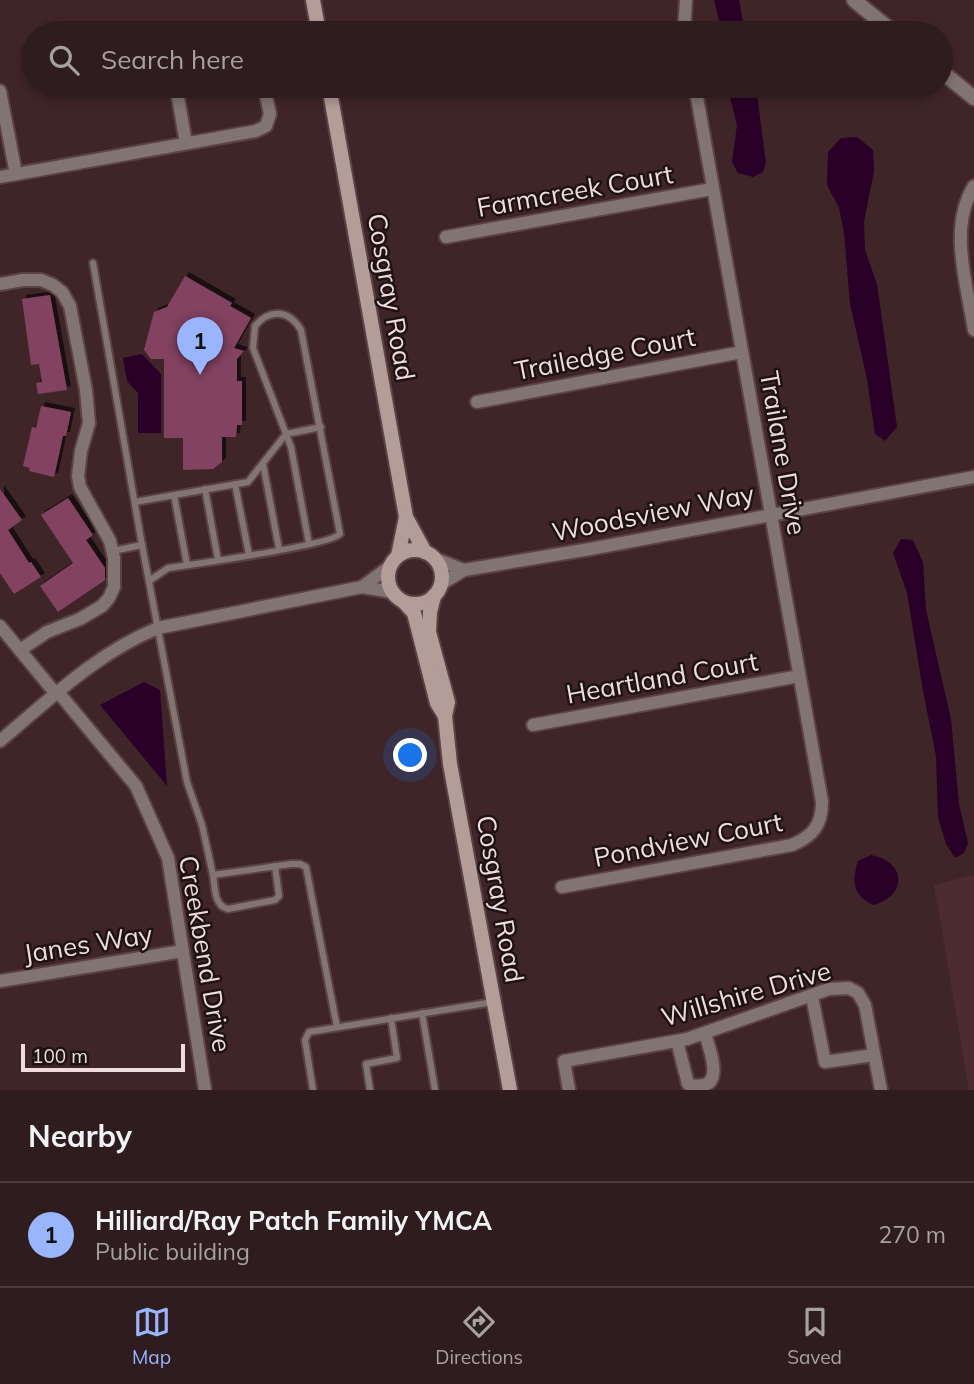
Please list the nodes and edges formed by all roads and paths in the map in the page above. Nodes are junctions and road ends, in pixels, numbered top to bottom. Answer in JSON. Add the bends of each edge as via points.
{"nodes":[{"id":1,"x":313,"y":0,"type":"edge"},
{"id":2,"x":686,"y":0,"type":"edge"},
{"id":3,"x":854,"y":0,"type":"edge"},
{"id":4,"x":317,"y":21,"type":"edge"},
{"id":5,"x":685,"y":21,"type":"edge"},
{"id":6,"x":879,"y":21,"type":"edge"},
{"id":7,"x":953,"y":81,"type":"edge"},
{"id":8,"x":0,"y":91,"type":"edge"},
{"id":9,"x":178,"y":98,"type":"edge"},
{"id":10,"x":267,"y":98,"type":"edge"},
{"id":11,"x":330,"y":98,"type":"edge"},
{"id":12,"x":697,"y":98,"type":"edge"},
{"id":13,"x":974,"y":99,"type":"edge"},
{"id":14,"x":186,"y":143,"type":"junction"},
{"id":15,"x":16,"y":174,"type":"junction"},
{"id":16,"x":0,"y":177,"type":"edge"},
{"id":17,"x":974,"y":186,"type":"edge"},
{"id":18,"x":712,"y":189,"type":"junction"},
{"id":19,"x":446,"y":237,"type":"dead end"},
{"id":20,"x":93,"y":263,"type":"dead end"},
{"id":21,"x":0,"y":284,"type":"edge"},
{"id":22,"x":974,"y":330,"type":"edge"},
{"id":23,"x":742,"y":352,"type":"junction"},
{"id":24,"x":477,"y":402,"type":"dead end"},
{"id":25,"x":321,"y":427,"type":"junction"},
{"id":26,"x":286,"y":435,"type":"junction"},
{"id":27,"x":263,"y":464,"type":"junction"},
{"id":28,"x":974,"y":477,"type":"edge"},
{"id":29,"x":235,"y":484,"type":"junction"},
{"id":30,"x":205,"y":489,"type":"junction"},
{"id":31,"x":174,"y":495,"type":"junction"},
{"id":32,"x":135,"y":502,"type":"junction"},
{"id":33,"x":771,"y":513,"type":"junction"},
{"id":34,"x":406,"y":517,"type":"junction"},
{"id":35,"x":309,"y":544,"type":"junction"},
{"id":36,"x":142,"y":545,"type":"junction"},
{"id":37,"x":279,"y":549,"type":"junction"},
{"id":38,"x":113,"y":551,"type":"junction"},
{"id":39,"x":248,"y":555,"type":"junction"},
{"id":40,"x":430,"y":556,"type":"junction"},
{"id":41,"x":218,"y":560,"type":"junction"},
{"id":42,"x":393,"y":562,"type":"junction"},
{"id":43,"x":187,"y":565,"type":"junction"},
{"id":44,"x":464,"y":570,"type":"junction"},
{"id":45,"x":149,"y":581,"type":"junction"},
{"id":46,"x":362,"y":587,"type":"junction"},
{"id":47,"x":438,"y":590,"type":"junction"},
{"id":48,"x":392,"y":592,"type":"junction"},
{"id":49,"x":404,"y":602,"type":"junction"},
{"id":50,"x":0,"y":626,"type":"edge"},
{"id":51,"x":158,"y":628,"type":"junction"},
{"id":52,"x":20,"y":650,"type":"junction"},
{"id":53,"x":799,"y":676,"type":"junction"},
{"id":54,"x":57,"y":693,"type":"junction"},
{"id":55,"x":445,"y":716,"type":"junction"},
{"id":56,"x":533,"y":725,"type":"dead end"},
{"id":57,"x":0,"y":741,"type":"edge"},
{"id":58,"x":817,"y":828,"type":"joint"},
{"id":59,"x":275,"y":866,"type":"junction"},
{"id":60,"x":213,"y":874,"type":"junction"},
{"id":61,"x":562,"y":887,"type":"dead end"},
{"id":62,"x":183,"y":951,"type":"junction"},
{"id":63,"x":0,"y":981,"type":"edge"},
{"id":64,"x":812,"y":997,"type":"junction"},
{"id":65,"x":494,"y":1002,"type":"junction"},
{"id":66,"x":422,"y":1013,"type":"junction"},
{"id":67,"x":391,"y":1018,"type":"junction"},
{"id":68,"x":337,"y":1027,"type":"junction"},
{"id":69,"x":705,"y":1033,"type":"junction"},
{"id":70,"x":677,"y":1041,"type":"junction"},
{"id":71,"x":874,"y":1055,"type":"junction"},
{"id":72,"x":205,"y":1090,"type":"edge"},
{"id":73,"x":313,"y":1090,"type":"edge"},
{"id":74,"x":370,"y":1090,"type":"edge"},
{"id":75,"x":435,"y":1090,"type":"edge"},
{"id":76,"x":510,"y":1090,"type":"edge"},
{"id":77,"x":569,"y":1090,"type":"edge"},
{"id":78,"x":881,"y":1090,"type":"edge"}],
"edges":[{"from":1,"to":4,"type":"main road"},
{"from":2,"to":5,"type":"street"},
{"from":3,"to":6,"type":"street"},
{"from":7,"to":13,"type":"street"},
{"from":8,"to":15,"type":"street"},
{"from":9,"to":14,"type":"street"},
{"from":10,"to":14,"type":"street","via":[[270,114],[266,126]]},
{"from":11,"to":34,"type":"main road","name":"Cosgray Road"},
{"from":12,"to":18,"type":"street","name":"Trailane Drive"},
{"from":14,"to":15,"type":"street"},
{"from":15,"to":16,"type":"street"},
{"from":17,"to":22,"type":"street","via":[[960,227]]},
{"from":18,"to":19,"type":"street","name":"Farmcreek Court"},
{"from":18,"to":23,"type":"street","name":"Trailane Drive"},
{"from":20,"to":32,"type":"lane"},
{"from":21,"to":38,"type":"street","via":[[41,280],[62,292],[70,306],[89,423],[78,476]]},
{"from":23,"to":24,"type":"street","name":"Trailedge Court"},
{"from":23,"to":33,"type":"street","name":"Trailane Drive"},
{"from":25,"to":26,"type":"lane"},
{"from":25,"to":26,"type":"lane","via":[[301,330],[296,320],[276,313],[254,326],[252,340]]},
{"from":25,"to":35,"type":"lane","via":[[340,534]]},
{"from":26,"to":27,"type":"lane"},
{"from":26,"to":35,"type":"lane"},
{"from":27,"to":29,"type":"lane","via":[[248,482]]},
{"from":27,"to":37,"type":"lane"},
{"from":28,"to":33,"type":"street","name":"Woodsview Way"},
{"from":29,"to":30,"type":"lane"},
{"from":29,"to":39,"type":"lane"},
{"from":30,"to":31,"type":"lane"},
{"from":30,"to":41,"type":"lane"},
{"from":31,"to":32,"type":"lane"},
{"from":31,"to":43,"type":"lane"},
{"from":32,"to":36,"type":"lane"},
{"from":33,"to":44,"type":"street","name":"Woodsview Way"},
{"from":33,"to":53,"type":"street","name":"Trailane Drive"},
{"from":34,"to":40,"type":"main road","name":"Cosgray Road"},
{"from":34,"to":42,"type":"main road","name":"Cosgray Road"},
{"from":35,"to":37,"type":"lane"},
{"from":36,"to":38,"type":"lane"},
{"from":36,"to":45,"type":"lane"},
{"from":37,"to":39,"type":"lane"},
{"from":38,"to":52,"type":"street","via":[[114,587],[102,606]]},
{"from":39,"to":41,"type":"lane"},
{"from":40,"to":42,"type":"main road","via":[[411,550]]},
{"from":40,"to":44,"type":"street"},
{"from":40,"to":47,"type":"main road","via":[[442,571]]},
{"from":41,"to":43,"type":"lane"},
{"from":42,"to":46,"type":"street"},
{"from":42,"to":48,"type":"main road","via":[[388,576]]},
{"from":43,"to":45,"type":"lane","via":[[168,568]]},
{"from":44,"to":47,"type":"street","name":"Woodsview Way"},
{"from":45,"to":51,"type":"lane"},
{"from":46,"to":48,"type":"street"},
{"from":46,"to":51,"type":"street"},
{"from":47,"to":49,"type":"main road","via":[[417,604]]},
{"from":47,"to":55,"type":"main road","name":"Cosgray Road","via":[[429,632],[449,702]]},
{"from":48,"to":49,"type":"main road"},
{"from":49,"to":55,"type":"main road","name":"Cosgray Road","via":[[414,613],[437,703]]},
{"from":50,"to":52,"type":"street","name":"Creekbend Drive"},
{"from":51,"to":54,"type":"street","via":[[117,647]]},
{"from":51,"to":60,"type":"lane","via":[[187,782]]},
{"from":52,"to":54,"type":"street","name":"Creekbend Drive"},
{"from":53,"to":56,"type":"street","name":"Heartland Court"},
{"from":53,"to":58,"type":"street","name":"Trailane Drive","via":[[822,802]]},
{"from":54,"to":57,"type":"street"},
{"from":54,"to":62,"type":"street","name":"Creekbend Drive","via":[[135,786],[168,858]]},
{"from":55,"to":65,"type":"main road","name":"Cosgray Road"},
{"from":58,"to":61,"type":"street","name":"Pondview Court","via":[[792,845]]},
{"from":59,"to":60,"type":"lane"},
{"from":59,"to":60,"type":"lane","via":[[275,900],[228,909],[218,904]]},
{"from":59,"to":68,"type":"lane","via":[[300,864],[309,873]]},
{"from":62,"to":63,"type":"street","name":"Janes Way"},
{"from":62,"to":72,"type":"street","name":"Creekbend Drive"},
{"from":64,"to":69,"type":"street","name":"Willshire Drive"},
{"from":64,"to":71,"type":"street","name":"Willshire Drive","via":[[842,987],[858,993],[865,1005]]},
{"from":64,"to":71,"type":"street","via":[[825,1062]]},
{"from":65,"to":66,"type":"lane"},
{"from":65,"to":76,"type":"main road","name":"Cosgray Road"},
{"from":66,"to":67,"type":"lane"},
{"from":66,"to":75,"type":"lane"},
{"from":67,"to":68,"type":"lane"},
{"from":67,"to":74,"type":"lane","via":[[397,1058],[366,1064]]},
{"from":68,"to":73,"type":"lane","via":[[309,1032],[305,1040]]},
{"from":69,"to":70,"type":"street","name":"Willshire Drive"},
{"from":69,"to":70,"type":"street","via":[[714,1074],[707,1084],[688,1084]]},
{"from":70,"to":77,"type":"street","name":"Willshire Drive","via":[[564,1061]]},
{"from":71,"to":78,"type":"street"}]}
